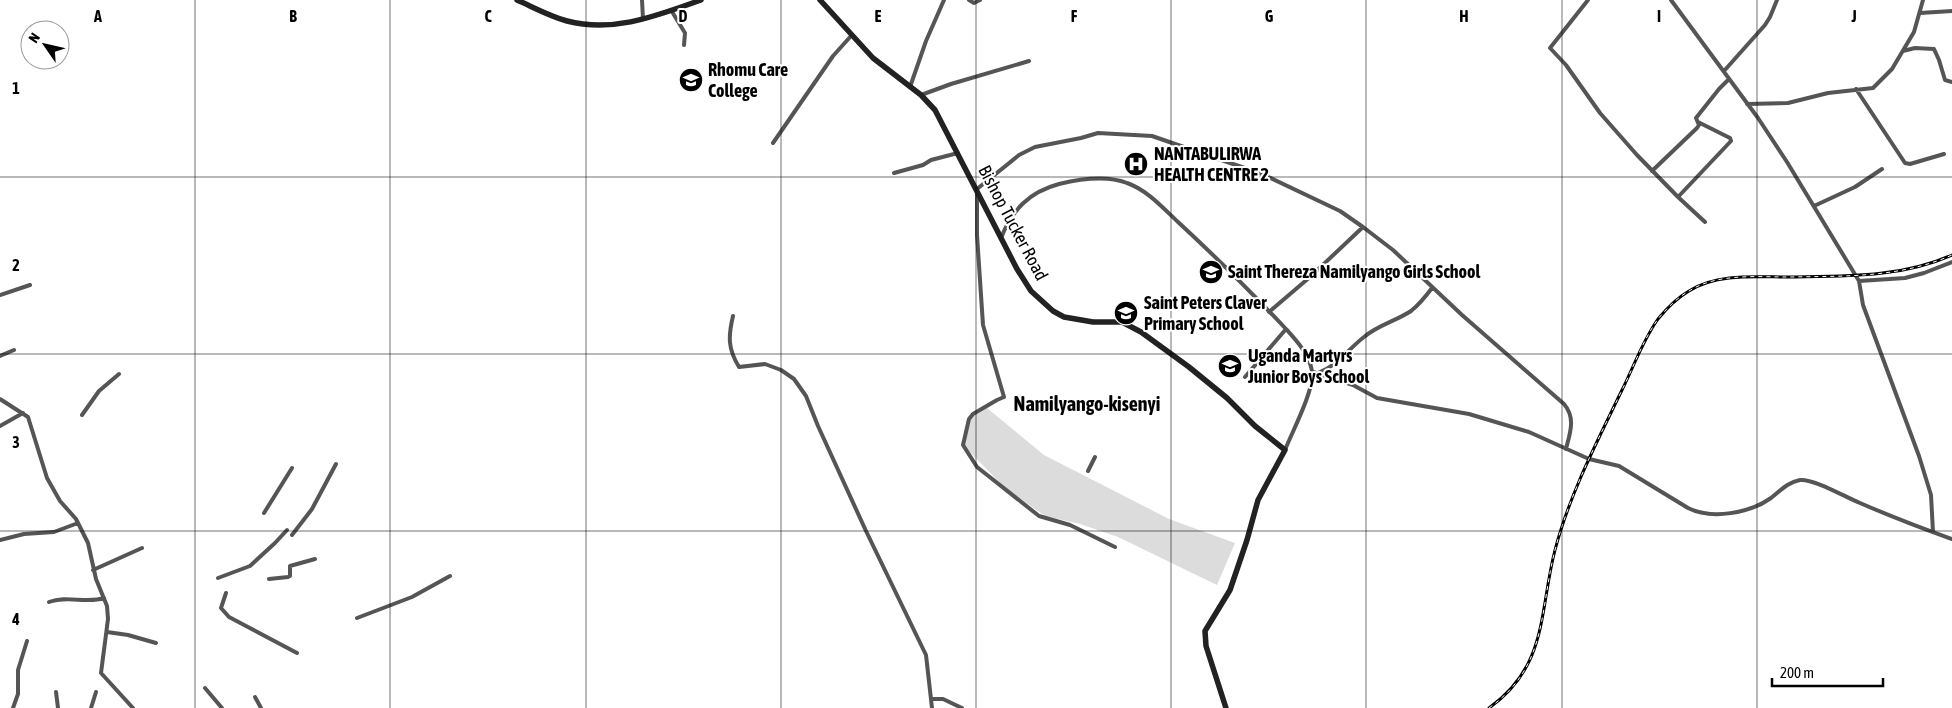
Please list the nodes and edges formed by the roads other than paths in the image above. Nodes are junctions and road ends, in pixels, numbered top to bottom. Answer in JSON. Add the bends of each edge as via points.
{"nodes":[{"id":1,"x":517,"y":0,"type":"edge"},
{"id":2,"x":642,"y":0,"type":"edge"},
{"id":3,"x":701,"y":0,"type":"edge"},
{"id":4,"x":820,"y":0,"type":"edge"},
{"id":5,"x":944,"y":0,"type":"edge"},
{"id":6,"x":969,"y":0,"type":"edge"},
{"id":7,"x":980,"y":0,"type":"edge"},
{"id":8,"x":1588,"y":0,"type":"edge"},
{"id":9,"x":1672,"y":0,"type":"edge"},
{"id":10,"x":1777,"y":0,"type":"edge"},
{"id":11,"x":1923,"y":0,"type":"edge"},
{"id":12,"x":671,"y":10,"type":"junction"},
{"id":13,"x":1952,"y":11,"type":"edge"},
{"id":14,"x":1920,"y":13,"type":"junction"},
{"id":15,"x":644,"y":19,"type":"junction"},
{"id":16,"x":851,"y":36,"type":"junction"},
{"id":17,"x":684,"y":45,"type":"dead end"},
{"id":18,"x":1903,"y":51,"type":"junction"},
{"id":19,"x":1029,"y":61,"type":"dead end"},
{"id":20,"x":1724,"y":71,"type":"junction"},
{"id":21,"x":1729,"y":79,"type":"junction"},
{"id":22,"x":1952,"y":82,"type":"edge"},
{"id":23,"x":910,"y":87,"type":"junction"},
{"id":24,"x":1856,"y":89,"type":"junction"},
{"id":25,"x":921,"y":95,"type":"junction"},
{"id":26,"x":1748,"y":104,"type":"junction"},
{"id":27,"x":1696,"y":121,"type":"junction"},
{"id":28,"x":773,"y":143,"type":"dead end"},
{"id":29,"x":958,"y":153,"type":"junction"},
{"id":30,"x":1944,"y":154,"type":"dead end"},
{"id":31,"x":1882,"y":169,"type":"dead end"},
{"id":32,"x":1652,"y":171,"type":"junction"},
{"id":33,"x":894,"y":173,"type":"dead end"},
{"id":34,"x":977,"y":189,"type":"junction"},
{"id":35,"x":1678,"y":197,"type":"junction"},
{"id":36,"x":1814,"y":206,"type":"junction"},
{"id":37,"x":1705,"y":222,"type":"dead end"},
{"id":38,"x":1363,"y":227,"type":"junction"},
{"id":39,"x":1001,"y":238,"type":"junction"},
{"id":40,"x":1952,"y":262,"type":"edge"},
{"id":41,"x":1859,"y":281,"type":"junction"},
{"id":42,"x":30,"y":285,"type":"dead end"},
{"id":43,"x":1432,"y":288,"type":"junction"},
{"id":44,"x":0,"y":295,"type":"edge"},
{"id":45,"x":1269,"y":312,"type":"junction"},
{"id":46,"x":733,"y":316,"type":"dead end"},
{"id":47,"x":1286,"y":328,"type":"junction"},
{"id":48,"x":14,"y":350,"type":"dead end"},
{"id":49,"x":0,"y":356,"type":"edge"},
{"id":50,"x":1312,"y":372,"type":"junction"},
{"id":51,"x":1318,"y":373,"type":"junction"},
{"id":52,"x":119,"y":374,"type":"dead end"},
{"id":53,"x":1245,"y":377,"type":"dead end"},
{"id":54,"x":0,"y":399,"type":"edge"},
{"id":55,"x":23,"y":413,"type":"junction"},
{"id":56,"x":82,"y":415,"type":"dead end"},
{"id":57,"x":0,"y":426,"type":"edge"},
{"id":58,"x":1566,"y":449,"type":"junction"},
{"id":59,"x":1285,"y":450,"type":"junction"},
{"id":60,"x":1095,"y":457,"type":"dead end"},
{"id":61,"x":336,"y":464,"type":"dead end"},
{"id":62,"x":292,"y":468,"type":"dead end"},
{"id":63,"x":1088,"y":471,"type":"dead end"},
{"id":64,"x":264,"y":513,"type":"dead end"},
{"id":65,"x":78,"y":524,"type":"junction"},
{"id":66,"x":287,"y":530,"type":"dead end"},
{"id":67,"x":1933,"y":532,"type":"junction"},
{"id":68,"x":292,"y":535,"type":"dead end"},
{"id":69,"x":1952,"y":539,"type":"edge"},
{"id":70,"x":0,"y":540,"type":"edge"},
{"id":71,"x":1115,"y":547,"type":"dead end"},
{"id":72,"x":142,"y":548,"type":"dead end"},
{"id":73,"x":315,"y":559,"type":"dead end"},
{"id":74,"x":93,"y":570,"type":"junction"},
{"id":75,"x":450,"y":576,"type":"dead end"},
{"id":76,"x":218,"y":578,"type":"dead end"},
{"id":77,"x":269,"y":578,"type":"dead end"},
{"id":78,"x":226,"y":593,"type":"dead end"},
{"id":79,"x":104,"y":598,"type":"junction"},
{"id":80,"x":49,"y":602,"type":"dead end"},
{"id":81,"x":357,"y":618,"type":"dead end"},
{"id":82,"x":106,"y":632,"type":"junction"},
{"id":83,"x":27,"y":641,"type":"dead end"},
{"id":84,"x":156,"y":643,"type":"dead end"},
{"id":85,"x":297,"y":653,"type":"dead end"},
{"id":86,"x":206,"y":688,"type":"dead end"},
{"id":87,"x":56,"y":692,"type":"dead end"},
{"id":88,"x":96,"y":692,"type":"dead end"},
{"id":89,"x":255,"y":697,"type":"dead end"},
{"id":90,"x":932,"y":699,"type":"junction"},
{"id":91,"x":13,"y":708,"type":"edge"},
{"id":92,"x":58,"y":708,"type":"edge"},
{"id":93,"x":91,"y":708,"type":"edge"},
{"id":94,"x":133,"y":708,"type":"edge"},
{"id":95,"x":222,"y":708,"type":"edge"},
{"id":96,"x":261,"y":708,"type":"edge"},
{"id":97,"x":932,"y":708,"type":"edge"},
{"id":98,"x":962,"y":708,"type":"edge"},
{"id":99,"x":1226,"y":708,"type":"edge"}],
"edges":[{"from":1,"to":15,"type":"main road","via":[[557,18],[580,24],[602,26]]},
{"from":2,"to":15,"type":"street"},
{"from":3,"to":12,"type":"main road"},
{"from":4,"to":16,"type":"main road","name":"Bishop Tucker Road"},
{"from":5,"to":23,"type":"street"},
{"from":6,"to":7,"type":"street","via":[[973,3]]},
{"from":8,"to":32,"type":"street","via":[[1550,48]]},
{"from":9,"to":20,"type":"street"},
{"from":10,"to":20,"type":"street","via":[[1765,25]]},
{"from":11,"to":14,"type":"street"},
{"from":12,"to":15,"type":"main road"},
{"from":12,"to":17,"type":"street","via":[[685,33]]},
{"from":13,"to":14,"type":"street"},
{"from":14,"to":18,"type":"street"},
{"from":16,"to":23,"type":"main road","name":"Bishop Tucker Road","via":[[882,67]]},
{"from":16,"to":28,"type":"street","via":[[833,56]]},
{"from":18,"to":22,"type":"street","via":[[1934,49],[1944,80]]},
{"from":18,"to":24,"type":"street","via":[[1878,84]]},
{"from":19,"to":25,"type":"street"},
{"from":20,"to":21,"type":"street"},
{"from":21,"to":26,"type":"street"},
{"from":21,"to":27,"type":"street"},
{"from":23,"to":25,"type":"main road","name":"Bishop Tucker Road"},
{"from":24,"to":26,"type":"street","via":[[1788,102]]},
{"from":24,"to":30,"type":"street","via":[[1905,163]]},
{"from":25,"to":29,"type":"main road","name":"Bishop Tucker Road","via":[[935,110]]},
{"from":26,"to":36,"type":"street"},
{"from":27,"to":32,"type":"street","via":[[1697,128]]},
{"from":27,"to":35,"type":"street","via":[[1731,141]]},
{"from":29,"to":33,"type":"street"},
{"from":29,"to":34,"type":"main road","name":"Bishop Tucker Road"},
{"from":31,"to":36,"type":"street","via":[[1855,187]]},
{"from":32,"to":35,"type":"street"},
{"from":34,"to":38,"type":"street","via":[[1018,155],[1035,147],[1098,132],[1152,136],[1262,174],[1340,211]]},
{"from":34,"to":39,"type":"main road","name":"Bishop Tucker Road"},
{"from":34,"to":71,"type":"street","via":[[983,325],[1004,398],[971,415],[964,447],[980,470],[1040,516],[1070,525]]},
{"from":35,"to":37,"type":"street"},
{"from":36,"to":41,"type":"street"},
{"from":38,"to":43,"type":"street","via":[[1393,250]]},
{"from":38,"to":45,"type":"street"},
{"from":39,"to":45,"type":"street","via":[[1019,208],[1032,195],[1052,186],[1079,180],[1106,179],[1127,183],[1156,201]]},
{"from":39,"to":59,"type":"main road","name":"Bishop Tucker Road","via":[[1032,291],[1053,311],[1078,321],[1122,322],[1134,328],[1189,367]]},
{"from":40,"to":41,"type":"street","via":[[1905,278]]},
{"from":41,"to":67,"type":"street","via":[[1863,304],[1930,495]]},
{"from":42,"to":44,"type":"street"},
{"from":43,"to":51,"type":"street","via":[[1411,311],[1364,337],[1332,368]]},
{"from":43,"to":58,"type":"street","via":[[1568,408],[1572,423]]},
{"from":45,"to":47,"type":"street"},
{"from":46,"to":90,"type":"street","via":[[728,335],[733,358],[739,367],[765,364],[781,370],[794,379],[806,396],[926,655]]},
{"from":47,"to":50,"type":"street","via":[[1306,356]]},
{"from":47,"to":53,"type":"street"},
{"from":48,"to":49,"type":"street"},
{"from":50,"to":51,"type":"street"},
{"from":50,"to":59,"type":"street","via":[[1306,401]]},
{"from":51,"to":58,"type":"street","via":[[1353,385],[1377,398],[1469,414],[1529,432]]},
{"from":52,"to":56,"type":"street","via":[[99,392]]},
{"from":54,"to":55,"type":"street"},
{"from":55,"to":57,"type":"street"},
{"from":55,"to":65,"type":"street","via":[[28,416],[52,489]]},
{"from":58,"to":67,"type":"street","via":[[1619,466],[1700,513],[1724,514],[1744,509],[1802,480]]},
{"from":59,"to":99,"type":"main road","via":[[1258,500],[1230,590],[1205,630],[1206,646]]},
{"from":60,"to":63,"type":"street"},
{"from":61,"to":68,"type":"street","via":[[312,509]]},
{"from":62,"to":64,"type":"street"},
{"from":65,"to":70,"type":"street","via":[[48,533]]},
{"from":65,"to":74,"type":"street","via":[[88,543]]},
{"from":66,"to":76,"type":"street","via":[[250,566]]},
{"from":67,"to":69,"type":"street"},
{"from":72,"to":74,"type":"street"},
{"from":73,"to":77,"type":"street","via":[[290,566],[289,577]]},
{"from":74,"to":79,"type":"street"},
{"from":75,"to":81,"type":"street","via":[[412,597]]},
{"from":78,"to":85,"type":"street","via":[[221,608],[229,618]]},
{"from":79,"to":80,"type":"street"},
{"from":79,"to":82,"type":"street","via":[[108,612]]},
{"from":82,"to":84,"type":"street"},
{"from":82,"to":94,"type":"street","via":[[100,673]]},
{"from":83,"to":91,"type":"street","via":[[18,670],[18,694]]},
{"from":86,"to":95,"type":"street"},
{"from":87,"to":92,"type":"street"},
{"from":88,"to":93,"type":"street"},
{"from":89,"to":96,"type":"street"},
{"from":90,"to":97,"type":"street"},
{"from":90,"to":98,"type":"street"}]}
